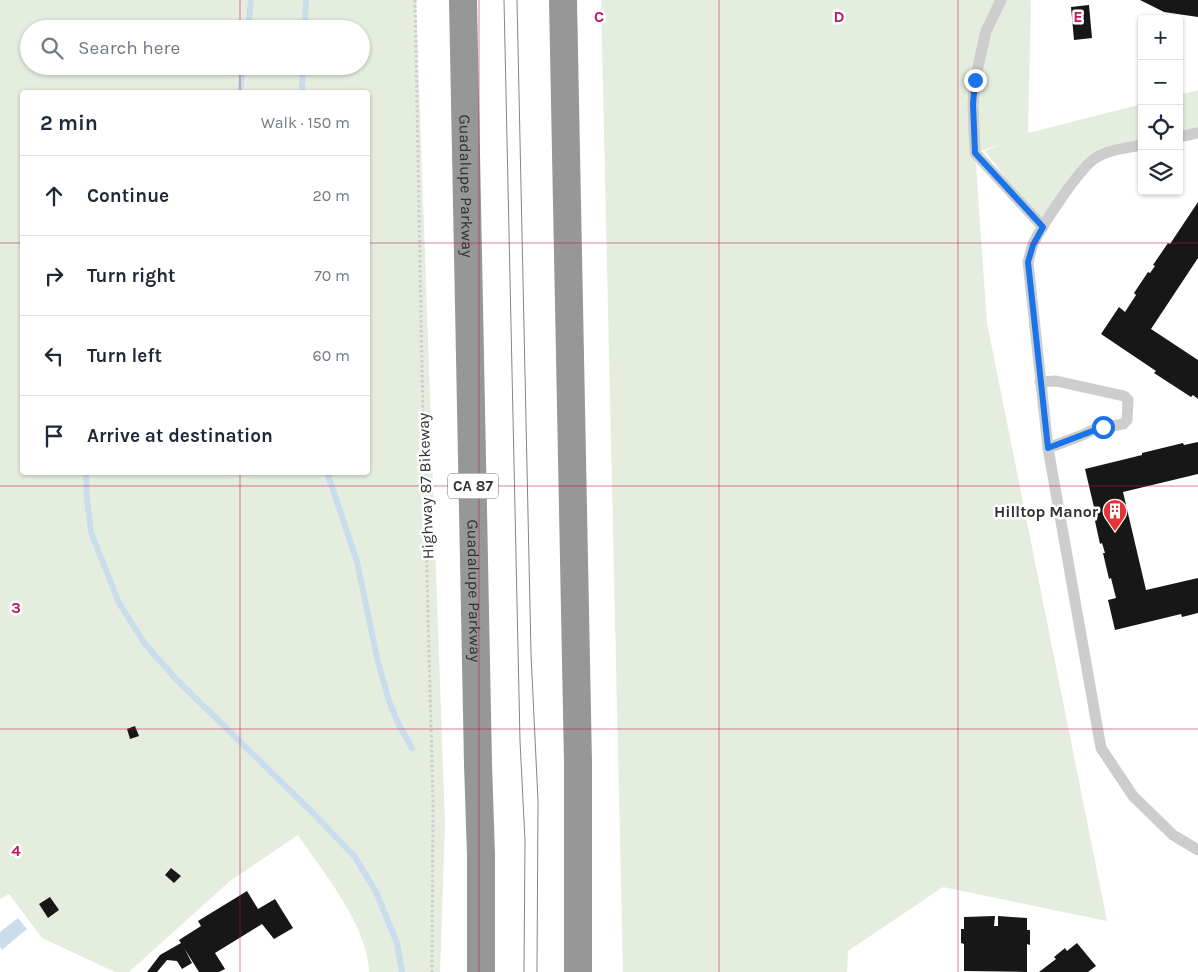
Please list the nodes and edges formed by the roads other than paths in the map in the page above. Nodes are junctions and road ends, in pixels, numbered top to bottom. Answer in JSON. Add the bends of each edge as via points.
{"nodes":[{"id":1,"x":463,"y":0,"type":"edge"},
{"id":2,"x":563,"y":0,"type":"edge"},
{"id":3,"x":1001,"y":0,"type":"edge"},
{"id":4,"x":1198,"y":133,"type":"edge"},
{"id":5,"x":1183,"y":136,"type":"edge"},
{"id":6,"x":1138,"y":146,"type":"edge"},
{"id":7,"x":1043,"y":227,"type":"junction"},
{"id":8,"x":1040,"y":382,"type":"junction"},
{"id":9,"x":1048,"y":448,"type":"junction"},
{"id":10,"x":1198,"y":850,"type":"edge"},
{"id":11,"x":481,"y":972,"type":"edge"},
{"id":12,"x":578,"y":972,"type":"edge"}],
"edges":[{"from":1,"to":11,"type":"highway","name":"Guadalupe Parkway","number":"CA 87"},
{"from":2,"to":12,"type":"highway","via":[[578,763]]},
{"from":3,"to":7,"type":"lane","via":[[986,31],[975,80],[975,153]]},
{"from":4,"to":5,"type":"lane"},
{"from":6,"to":7,"type":"lane","via":[[1115,150],[1094,159],[1076,178]]},
{"from":7,"to":8,"type":"lane","via":[[1028,262]]},
{"from":8,"to":9,"type":"lane"},
{"from":8,"to":9,"type":"lane","via":[[1056,381],[1124,396],[1128,400],[1127,420],[1123,424],[1095,429]]},
{"from":9,"to":10,"type":"lane","via":[[1101,748],[1133,796],[1173,835]]}]}
